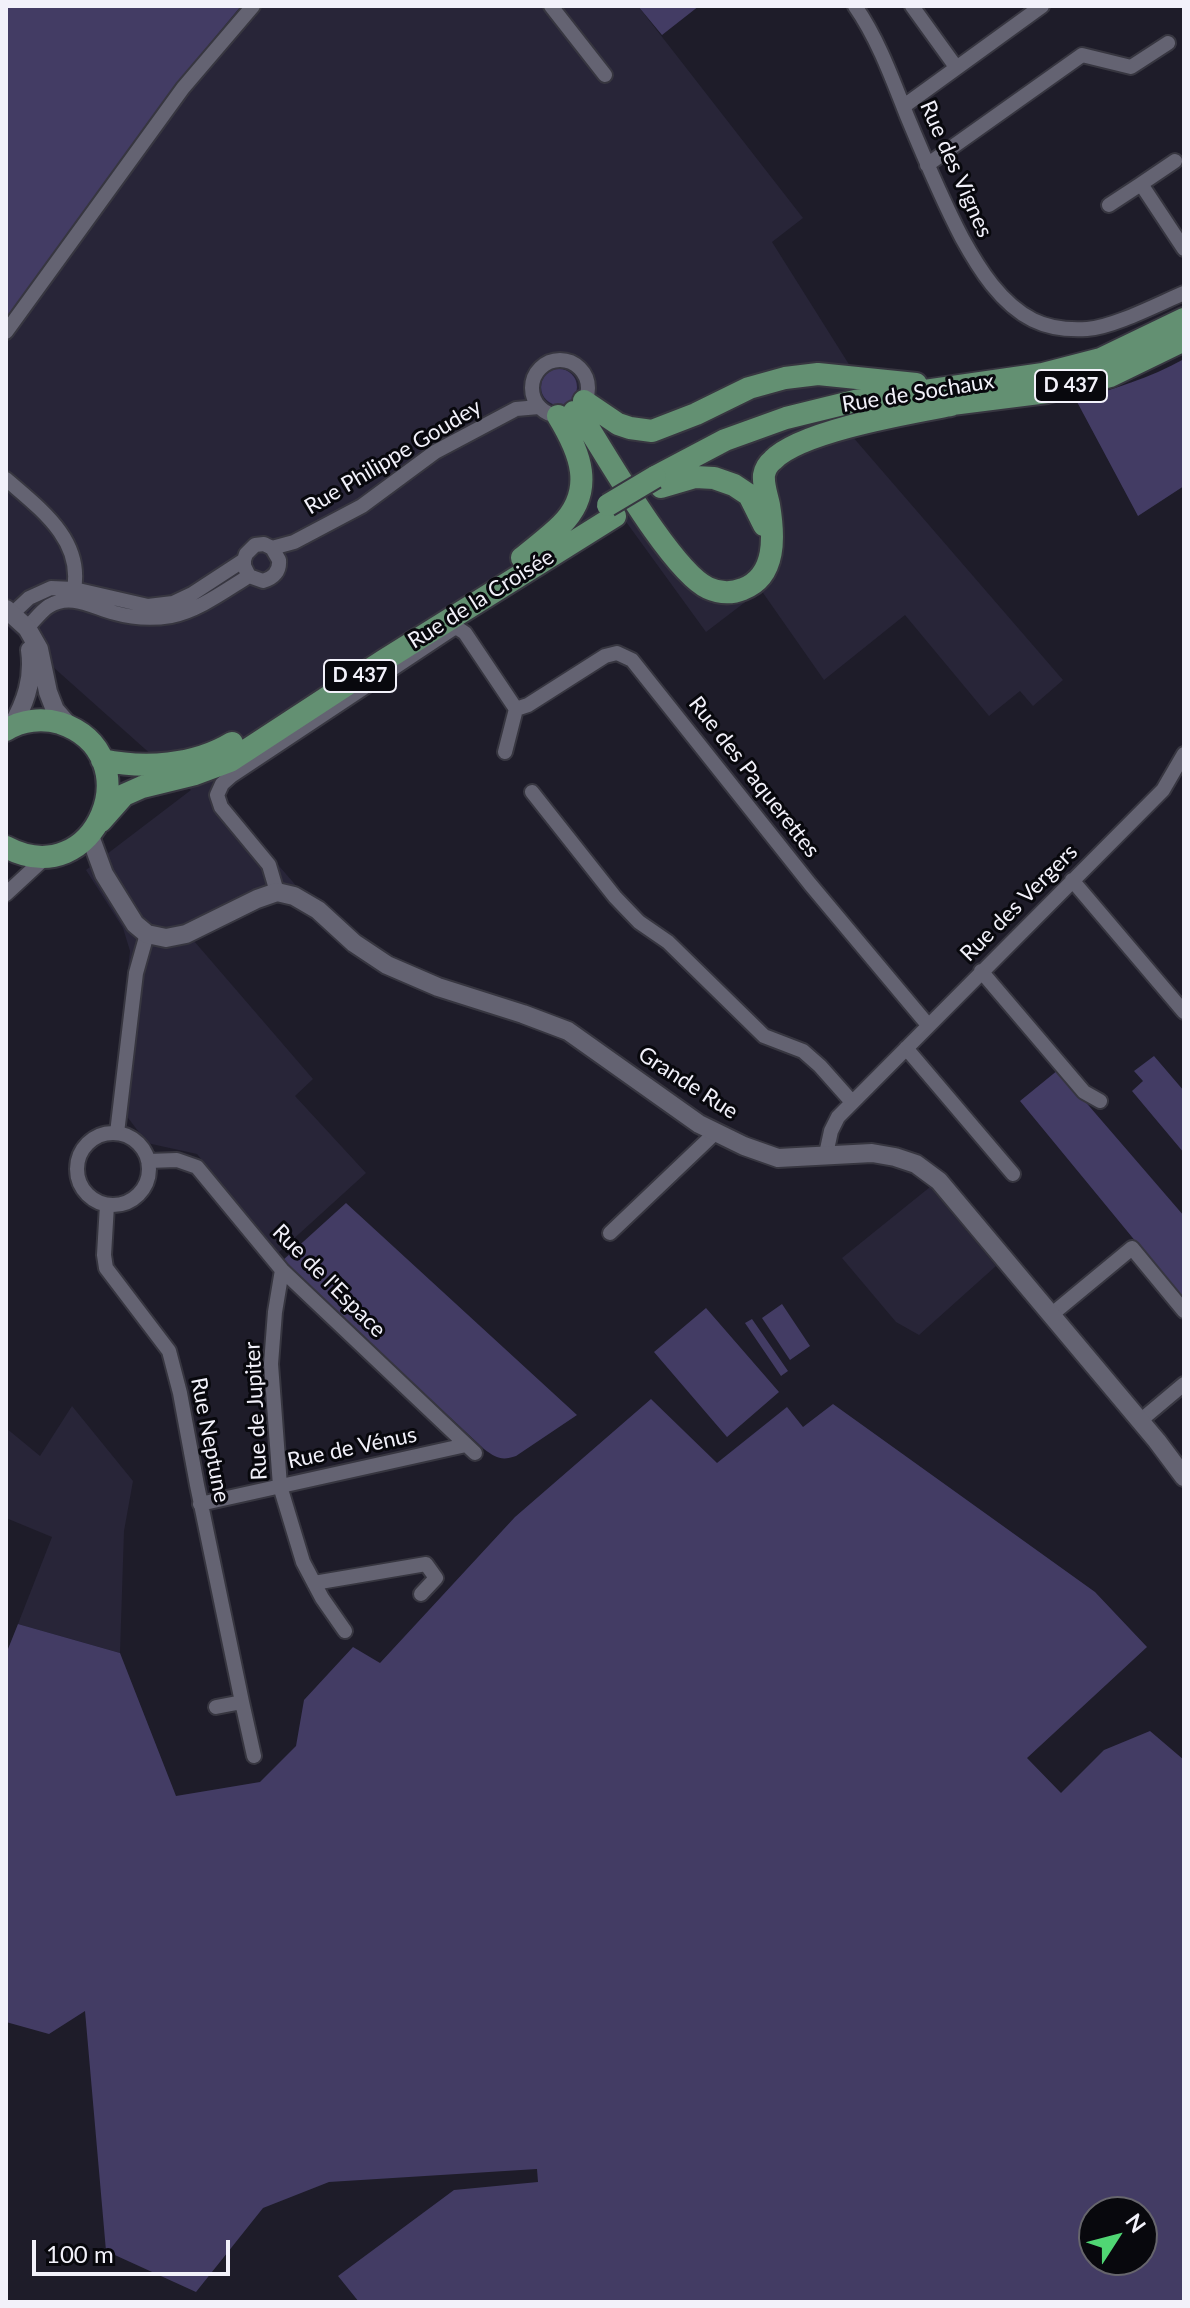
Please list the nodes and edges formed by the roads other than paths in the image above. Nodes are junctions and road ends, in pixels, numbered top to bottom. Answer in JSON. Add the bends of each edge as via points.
{"nodes":[{"id":1,"x":253,"y":6,"type":"edge"},
{"id":2,"x":551,"y":6,"type":"edge"},
{"id":3,"x":855,"y":6,"type":"edge"},
{"id":4,"x":912,"y":6,"type":"edge"},
{"id":5,"x":1042,"y":6,"type":"edge"},
{"id":6,"x":1168,"y":43,"type":"dead end"},
{"id":7,"x":956,"y":67,"type":"junction"},
{"id":8,"x":605,"y":75,"type":"dead end"},
{"id":9,"x":904,"y":106,"type":"junction"},
{"id":10,"x":1175,"y":161,"type":"dead end"},
{"id":11,"x":927,"y":165,"type":"junction"},
{"id":12,"x":1141,"y":184,"type":"junction"},
{"id":13,"x":1109,"y":205,"type":"dead end"},
{"id":14,"x":1184,"y":249,"type":"edge"},
{"id":15,"x":1184,"y":293,"type":"edge"},
{"id":16,"x":1184,"y":319,"type":"edge"},
{"id":17,"x":6,"y":332,"type":"edge"},
{"id":18,"x":1184,"y":340,"type":"edge"},
{"id":19,"x":532,"y":389,"type":"junction"},
{"id":20,"x":954,"y":396,"type":"junction"},
{"id":21,"x":516,"y":409,"type":"junction"},
{"id":22,"x":564,"y":409,"type":"junction"},
{"id":23,"x":6,"y":479,"type":"edge"},
{"id":24,"x":658,"y":482,"type":"junction"},
{"id":25,"x":612,"y":511,"type":"junction"},
{"id":26,"x":772,"y":543,"type":"junction"},
{"id":27,"x":276,"y":554,"type":"junction"},
{"id":28,"x":522,"y":558,"type":"junction"},
{"id":29,"x":244,"y":560,"type":"junction"},
{"id":30,"x":249,"y":576,"type":"junction"},
{"id":31,"x":74,"y":589,"type":"junction"},
{"id":32,"x":9,"y":611,"type":"edge"},
{"id":33,"x":27,"y":628,"type":"junction"},
{"id":34,"x":516,"y":709,"type":"junction"},
{"id":35,"x":69,"y":726,"type":"junction"},
{"id":36,"x":9,"y":728,"type":"edge"},
{"id":37,"x":505,"y":752,"type":"dead end"},
{"id":38,"x":1184,"y":754,"type":"edge"},
{"id":39,"x":102,"y":760,"type":"junction"},
{"id":40,"x":532,"y":792,"type":"dead end"},
{"id":41,"x":95,"y":828,"type":"junction"},
{"id":42,"x":6,"y":847,"type":"edge"},
{"id":43,"x":53,"y":856,"type":"junction"},
{"id":44,"x":104,"y":874,"type":"junction"},
{"id":45,"x":1072,"y":880,"type":"junction"},
{"id":46,"x":277,"y":892,"type":"junction"},
{"id":47,"x":6,"y":894,"type":"edge"},
{"id":48,"x":147,"y":934,"type":"junction"},
{"id":49,"x":981,"y":971,"type":"junction"},
{"id":50,"x":1184,"y":1012,"type":"edge"},
{"id":51,"x":928,"y":1025,"type":"junction"},
{"id":52,"x":906,"y":1048,"type":"junction"},
{"id":53,"x":1100,"y":1101,"type":"dead end"},
{"id":54,"x":852,"y":1102,"type":"junction"},
{"id":55,"x":117,"y":1133,"type":"junction"},
{"id":56,"x":715,"y":1133,"type":"junction"},
{"id":57,"x":826,"y":1154,"type":"junction"},
{"id":58,"x":148,"y":1161,"type":"junction"},
{"id":59,"x":1013,"y":1174,"type":"dead end"},
{"id":60,"x":107,"y":1205,"type":"junction"},
{"id":61,"x":610,"y":1233,"type":"dead end"},
{"id":62,"x":282,"y":1270,"type":"junction"},
{"id":63,"x":1184,"y":1311,"type":"edge"},
{"id":64,"x":1051,"y":1315,"type":"junction"},
{"id":65,"x":1184,"y":1384,"type":"edge"},
{"id":66,"x":1140,"y":1421,"type":"junction"},
{"id":67,"x":471,"y":1449,"type":"joint"},
{"id":68,"x":1184,"y":1477,"type":"edge"},
{"id":69,"x":280,"y":1486,"type":"junction"},
{"id":70,"x":200,"y":1504,"type":"junction"},
{"id":71,"x":314,"y":1583,"type":"junction"},
{"id":72,"x":421,"y":1594,"type":"dead end"},
{"id":73,"x":345,"y":1631,"type":"dead end"},
{"id":74,"x":242,"y":1702,"type":"junction"},
{"id":75,"x":216,"y":1707,"type":"dead end"},
{"id":76,"x":254,"y":1756,"type":"dead end"}],
"edges":[{"from":1,"to":17,"type":"street","via":[[183,88]]},
{"from":2,"to":8,"type":"street"},
{"from":3,"to":9,"type":"street","name":"Rue des Vignes"},
{"from":4,"to":7,"type":"street"},
{"from":5,"to":7,"type":"street"},
{"from":6,"to":11,"type":"street","via":[[1131,67],[1082,55]]},
{"from":7,"to":9,"type":"street"},
{"from":9,"to":11,"type":"street","name":"Rue des Vignes"},
{"from":10,"to":12,"type":"street"},
{"from":11,"to":15,"type":"street","name":"Rue des Vignes","via":[[974,261],[1016,309],[1035,321],[1090,329]]},
{"from":12,"to":13,"type":"street"},
{"from":12,"to":14,"type":"street"},
{"from":16,"to":20,"type":"main road","name":"Rue de Sochaux","number":"D 437","via":[[1101,359]]},
{"from":18,"to":20,"type":"main road","name":"Rue de Sochaux","number":"D 437","via":[[1110,376],[1047,392]]},
{"from":19,"to":21,"type":"street","name":"Rue Philippe Goudey"},
{"from":19,"to":22,"type":"street","via":[[535,402]]},
{"from":19,"to":22,"type":"street","via":[[543,365],[570,362],[578,367],[587,393]]},
{"from":20,"to":22,"type":"main road","via":[[911,384],[818,374],[749,388],[652,431]]},
{"from":20,"to":24,"type":"main road","name":"Rue de Sochaux","number":"D 437","via":[[837,418],[752,444]]},
{"from":20,"to":24,"type":"main road","name":"Rue de Sochaux","number":"D 437","via":[[855,401],[786,418],[725,440]]},
{"from":20,"to":26,"type":"main road","via":[[786,449],[763,478]]},
{"from":21,"to":22,"type":"street","name":"Rue Philippe Goudey"},
{"from":21,"to":27,"type":"street","name":"Rue Philippe Goudey","via":[[435,452],[362,506]]},
{"from":22,"to":26,"type":"main road","via":[[586,424],[644,514],[697,582],[722,592],[747,588],[761,578]]},
{"from":22,"to":28,"type":"main road","via":[[581,462],[581,488],[563,524]]},
{"from":23,"to":31,"type":"street","via":[[65,537],[75,562]]},
{"from":24,"to":25,"type":"main road","number":"D 437","bridge":true},
{"from":24,"to":26,"type":"main road","via":[[695,477],[734,485],[749,495]]},
{"from":25,"to":28,"type":"main road","number":"D 437"},
{"from":25,"to":41,"type":"main road","name":"Rue de la Croisée","number":"D 437","via":[[230,761],[124,795]]},
{"from":27,"to":29,"type":"street","via":[[264,544],[255,545]]},
{"from":27,"to":30,"type":"street","via":[[278,571],[268,579]]},
{"from":28,"to":39,"type":"main road","number":"D 437","via":[[223,748],[182,761],[138,766]]},
{"from":29,"to":30,"type":"street"},
{"from":29,"to":31,"type":"street","via":[[173,603],[148,606]]},
{"from":30,"to":33,"type":"street","via":[[171,616],[139,618],[63,601],[50,605]]},
{"from":31,"to":32,"type":"street","via":[[51,588]]},
{"from":32,"to":33,"type":"street"},
{"from":33,"to":35,"type":"street","via":[[39,649],[55,710]]},
{"from":33,"to":36,"type":"street","via":[[31,680]]},
{"from":34,"to":37,"type":"street"},
{"from":34,"to":46,"type":"street","via":[[465,633],[454,628],[231,776],[217,795],[221,807],[269,865]]},
{"from":34,"to":51,"type":"street","name":"Rue des Paquerettes","via":[[605,656],[617,653],[632,660]]},
{"from":35,"to":36,"type":"main road","via":[[40,720]]},
{"from":35,"to":39,"type":"main road","via":[[94,746]]},
{"from":38,"to":45,"type":"street","name":"Rue des Vergers","via":[[1163,790]]},
{"from":39,"to":41,"type":"main road","via":[[108,801]]},
{"from":40,"to":54,"type":"street","via":[[639,922],[668,942],[764,1036],[803,1051]]},
{"from":41,"to":43,"type":"main road","name":"Rue de la Croisée","via":[[74,848]]},
{"from":41,"to":44,"type":"street"},
{"from":42,"to":43,"type":"main road","via":[[30,856]]},
{"from":43,"to":44,"type":"street","via":[[82,860]]},
{"from":43,"to":47,"type":"street"},
{"from":44,"to":48,"type":"street"},
{"from":45,"to":49,"type":"street","name":"Rue des Vergers"},
{"from":45,"to":50,"type":"street"},
{"from":46,"to":48,"type":"street","via":[[186,934]]},
{"from":46,"to":56,"type":"street","name":"Grande Rue","via":[[318,910],[387,965],[568,1031]]},
{"from":48,"to":55,"type":"street","via":[[136,973]]},
{"from":49,"to":51,"type":"street","name":"Rue des Vergers"},
{"from":49,"to":53,"type":"street","via":[[1084,1092]]},
{"from":51,"to":52,"type":"street","name":"Rue des Vergers"},
{"from":52,"to":54,"type":"street","name":"Rue des Vergers"},
{"from":52,"to":59,"type":"street"},
{"from":54,"to":57,"type":"street","name":"Rue des Vergers","via":[[831,1131]]},
{"from":55,"to":58,"type":"street","via":[[134,1140]]},
{"from":55,"to":60,"type":"street","via":[[94,1139],[78,1158],[85,1193]]},
{"from":56,"to":57,"type":"street","name":"Grande Rue","via":[[778,1158]]},
{"from":56,"to":61,"type":"street"},
{"from":57,"to":64,"type":"street","name":"Grande Rue","via":[[872,1153],[916,1164],[939,1181]]},
{"from":58,"to":60,"type":"street","via":[[147,1181],[136,1198]]},
{"from":58,"to":62,"type":"street","name":"Rue de l'Espace","via":[[177,1160],[197,1167]]},
{"from":60,"to":70,"type":"street","name":"Rue Neptune","via":[[106,1268],[169,1351]]},
{"from":62,"to":67,"type":"street","name":"Rue de l'Espace"},
{"from":62,"to":69,"type":"street","name":"Rue de Jupiter","via":[[271,1364]]},
{"from":63,"to":64,"type":"street","via":[[1132,1248]]},
{"from":64,"to":66,"type":"street","name":"Grande Rue"},
{"from":65,"to":66,"type":"street"},
{"from":66,"to":68,"type":"street","name":"Grande Rue"},
{"from":67,"to":69,"type":"street","name":"Rue de Vénus"},
{"from":69,"to":70,"type":"street","name":"Rue de Vénus"},
{"from":69,"to":71,"type":"street","name":"Rue de Jupiter"},
{"from":70,"to":74,"type":"street","name":"Rue Neptune"},
{"from":71,"to":72,"type":"street","via":[[426,1564],[436,1578]]},
{"from":71,"to":73,"type":"street","name":"Rue de Jupiter"},
{"from":74,"to":75,"type":"street"},
{"from":74,"to":76,"type":"street","name":"Rue Neptune"}]}
